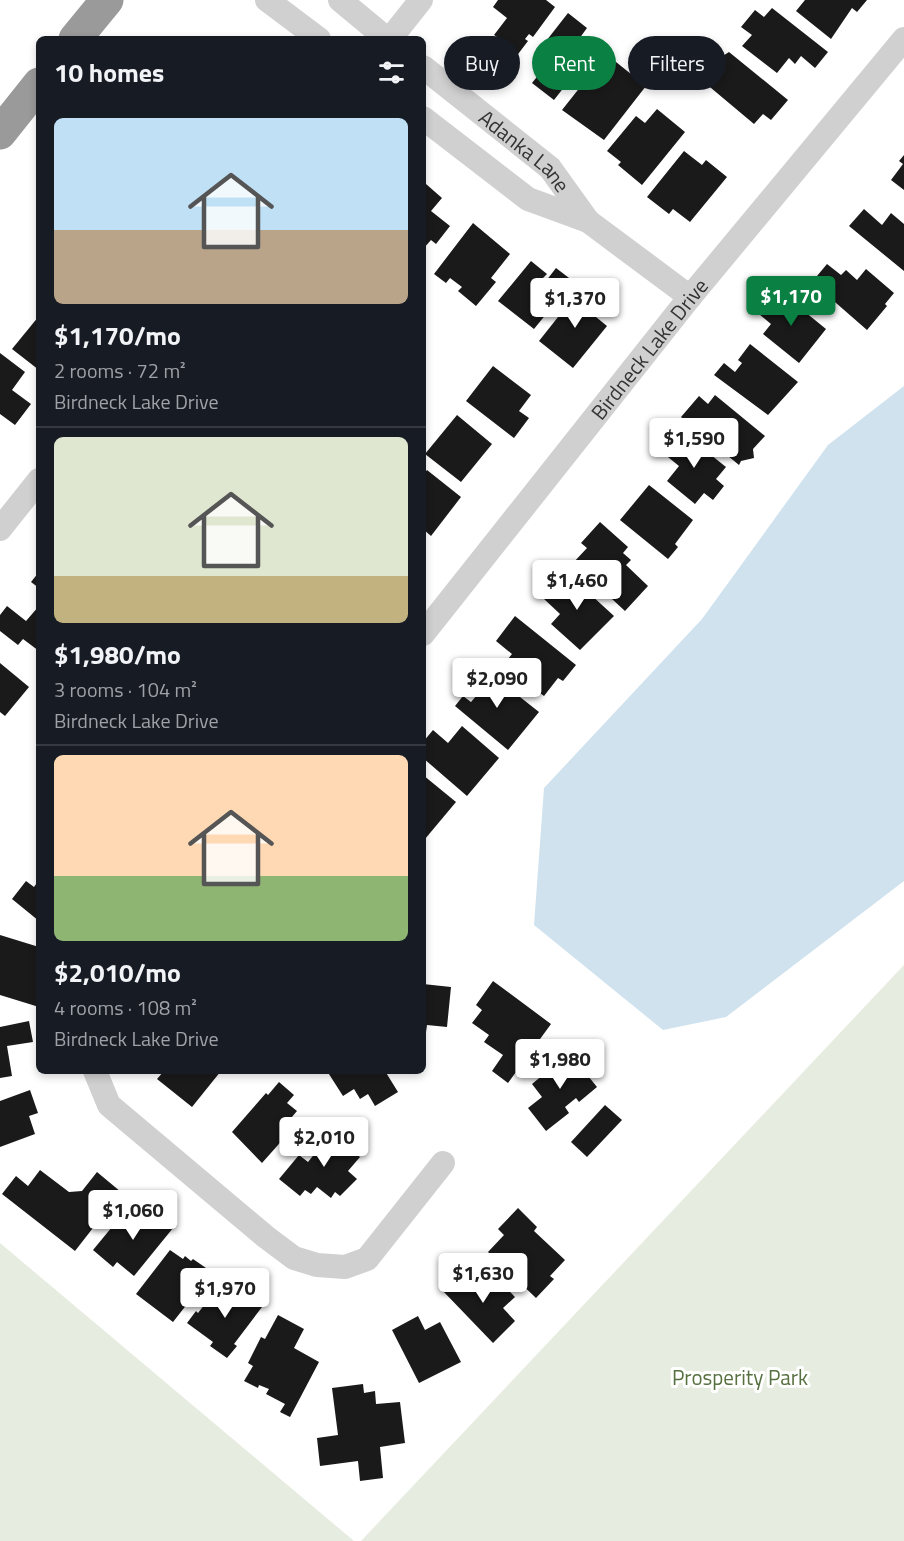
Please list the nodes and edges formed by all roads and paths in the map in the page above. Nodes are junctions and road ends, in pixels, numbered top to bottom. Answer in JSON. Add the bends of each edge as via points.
{"nodes":[{"id":1,"x":107,"y":0,"type":"edge"},
{"id":2,"x":267,"y":0,"type":"edge"},
{"id":3,"x":340,"y":0,"type":"edge"},
{"id":4,"x":421,"y":0,"type":"edge"},
{"id":5,"x":77,"y":36,"type":"edge"},
{"id":6,"x":315,"y":36,"type":"edge"},
{"id":7,"x":385,"y":36,"type":"edge"},
{"id":8,"x":391,"y":36,"type":"edge"},
{"id":9,"x":904,"y":39,"type":"edge"},
{"id":10,"x":426,"y":69,"type":"edge"},
{"id":11,"x":36,"y":88,"type":"edge"},
{"id":12,"x":426,"y":120,"type":"edge"},
{"id":13,"x":0,"y":133,"type":"edge"},
{"id":14,"x":588,"y":221,"type":"junction"},
{"id":15,"x":690,"y":297,"type":"junction"},
{"id":16,"x":36,"y":484,"type":"edge"},
{"id":17,"x":0,"y":529,"type":"edge"},
{"id":18,"x":426,"y":630,"type":"edge"},
{"id":19,"x":96,"y":1074,"type":"edge"},
{"id":20,"x":443,"y":1163,"type":"dead end"}],
"edges":[{"from":1,"to":5,"type":"highway"},
{"from":2,"to":6,"type":"street"},
{"from":3,"to":7,"type":"street"},
{"from":4,"to":8,"type":"street"},
{"from":9,"to":15,"type":"street","name":"Birdneck Lake Drive"},
{"from":10,"to":14,"type":"street","name":"Adanka Lane","via":[[550,168]]},
{"from":11,"to":13,"type":"highway"},
{"from":12,"to":14,"type":"street","name":"Adanka Lane","via":[[528,199]]},
{"from":14,"to":15,"type":"street","name":"Adanka Lane"},
{"from":15,"to":18,"type":"street","name":"Birdneck Lake Drive"},
{"from":16,"to":17,"type":"street"},
{"from":19,"to":20,"type":"street","via":[[109,1106],[266,1237],[294,1258],[317,1265],[345,1267],[367,1259]]}]}
